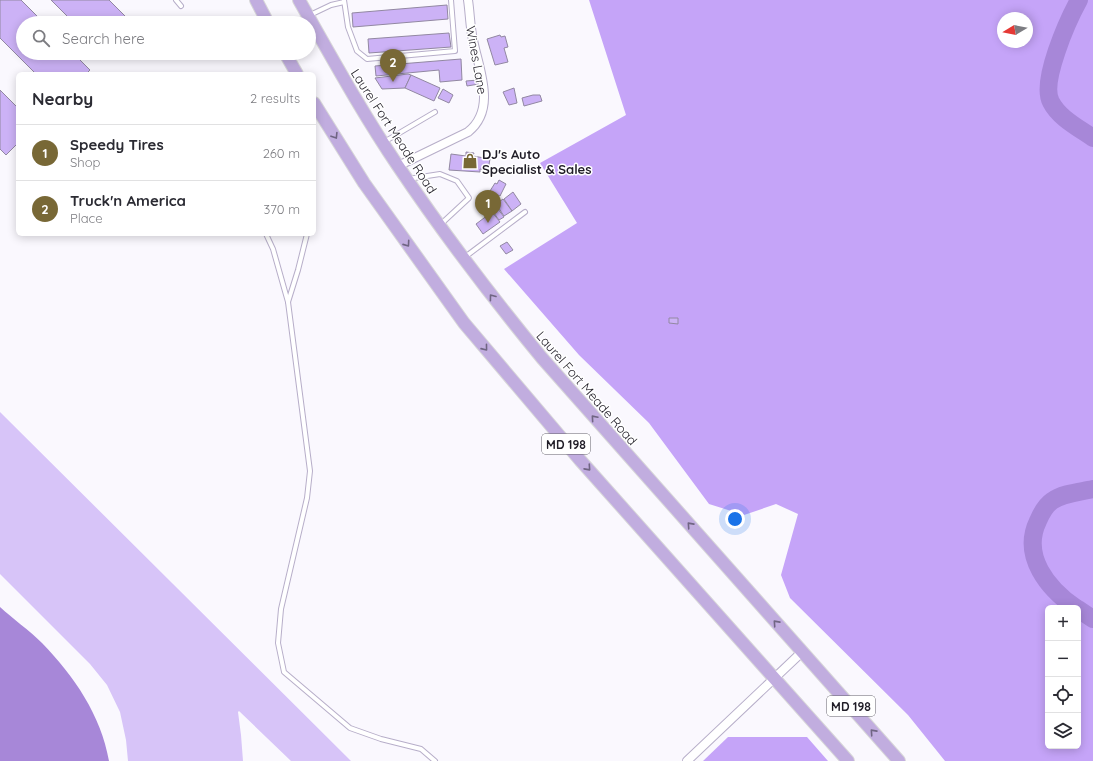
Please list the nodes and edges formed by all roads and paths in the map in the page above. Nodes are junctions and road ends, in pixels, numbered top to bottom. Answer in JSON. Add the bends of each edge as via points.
{"nodes":[{"id":1,"x":176,"y":0,"type":"edge"},
{"id":2,"x":256,"y":0,"type":"edge"},
{"id":3,"x":299,"y":0,"type":"edge"},
{"id":4,"x":451,"y":0,"type":"edge"},
{"id":5,"x":468,"y":0,"type":"edge"},
{"id":6,"x":344,"y":1,"type":"edge"},
{"id":7,"x":181,"y":6,"type":"dead end"},
{"id":8,"x":264,"y":16,"type":"edge"},
{"id":9,"x":308,"y":16,"type":"joint"},
{"id":10,"x":316,"y":30,"type":"edge"},
{"id":11,"x":289,"y":60,"type":"edge"},
{"id":12,"x":296,"y":72,"type":"edge"},
{"id":13,"x":316,"y":106,"type":"edge"},
{"id":14,"x":435,"y":112,"type":"dead end"},
{"id":15,"x":384,"y":142,"type":"junction"},
{"id":16,"x":398,"y":166,"type":"junction"},
{"id":17,"x":407,"y":179,"type":"junction"},
{"id":18,"x":525,"y":212,"type":"dead end"},
{"id":19,"x":439,"y":225,"type":"junction"},
{"id":20,"x":267,"y":236,"type":"edge"},
{"id":21,"x":306,"y":236,"type":"edge"},
{"id":22,"x":463,"y":258,"type":"junction"},
{"id":23,"x":288,"y":302,"type":"junction"},
{"id":24,"x":802,"y":652,"type":"junction"},
{"id":25,"x":774,"y":678,"type":"junction"},
{"id":26,"x":435,"y":761,"type":"edge"},
{"id":27,"x":687,"y":761,"type":"edge"},
{"id":28,"x":848,"y":761,"type":"edge"},
{"id":29,"x":899,"y":761,"type":"edge"}],
"edges":[{"from":1,"to":7,"type":"lane"},
{"from":2,"to":8,"type":"main road"},
{"from":3,"to":9,"type":"main road","name":"Laurel Fort Meade Road","number":"MD 198"},
{"from":4,"to":6,"type":"lane","via":[[455,51],[368,59],[357,51],[348,27]]},
{"from":5,"to":16,"type":"street","name":"Wines Lane","via":[[470,26],[483,83],[484,101],[480,117],[476,126],[468,132]]},
{"from":6,"to":9,"type":"lane","via":[[331,4]]},
{"from":10,"to":15,"type":"main road","name":"Laurel Fort Meade Road","number":"MD 198"},
{"from":11,"to":12,"type":"main road"},
{"from":13,"to":25,"type":"main road","number":"MD 198","one_way":true,"via":[[364,183],[464,323],[576,455]]},
{"from":14,"to":15,"type":"lane"},
{"from":15,"to":16,"type":"main road","name":"Laurel Fort Meade Road","number":"MD 198"},
{"from":16,"to":17,"type":"main road","name":"Laurel Fort Meade Road","number":"MD 198"},
{"from":17,"to":19,"type":"main road","name":"Laurel Fort Meade Road","number":"MD 198"},
{"from":17,"to":19,"type":"lane","via":[[440,174],[457,181],[469,198]]},
{"from":18,"to":22,"type":"lane"},
{"from":19,"to":22,"type":"main road","name":"Laurel Fort Meade Road","number":"MD 198"},
{"from":20,"to":23,"type":"lane"},
{"from":21,"to":23,"type":"lane"},
{"from":24,"to":22,"type":"main road","name":"Laurel Fort Meade Road","number":"MD 198","one_way":true,"via":[[542,358]]},
{"from":23,"to":26,"type":"lane","via":[[310,471],[307,498],[281,609],[278,643],[284,672],[350,728],[421,749]]},
{"from":24,"to":25,"type":"street"},
{"from":29,"to":24,"type":"main road","name":"Laurel Fort Meade Road","number":"MD 198","one_way":true},
{"from":25,"to":27,"type":"street"},
{"from":25,"to":28,"type":"main road","number":"MD 198"}]}
